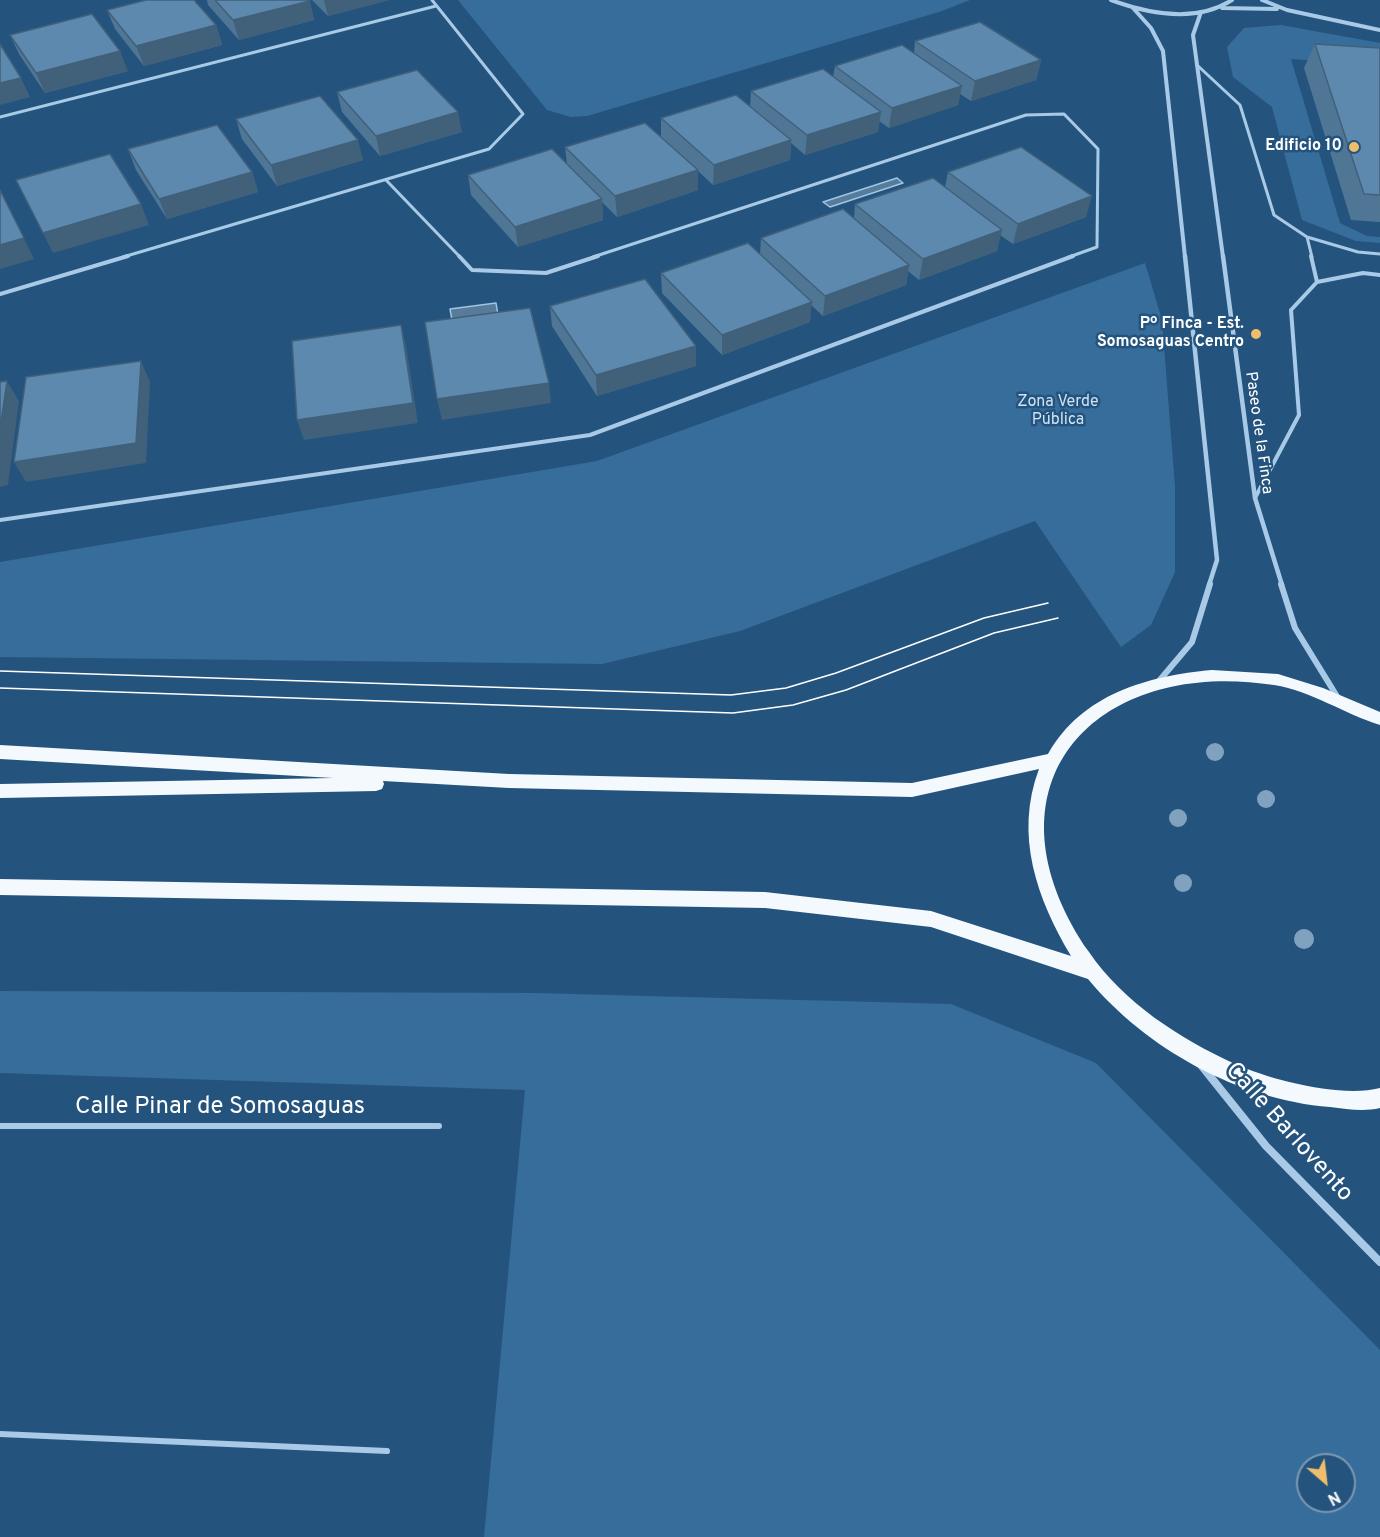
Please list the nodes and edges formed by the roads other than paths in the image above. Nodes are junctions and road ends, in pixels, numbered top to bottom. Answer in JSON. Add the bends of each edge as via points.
{"nodes":[{"id":1,"x":432,"y":0,"type":"edge"},
{"id":2,"x":1111,"y":0,"type":"edge"},
{"id":3,"x":1232,"y":0,"type":"edge"},
{"id":4,"x":1262,"y":0,"type":"edge"},
{"id":5,"x":436,"y":6,"type":"junction"},
{"id":6,"x":1133,"y":8,"type":"junction"},
{"id":7,"x":1216,"y":9,"type":"junction"},
{"id":8,"x":1287,"y":10,"type":"junction"},
{"id":9,"x":1201,"y":12,"type":"junction"},
{"id":10,"x":1380,"y":30,"type":"edge"},
{"id":11,"x":1197,"y":65,"type":"junction"},
{"id":12,"x":0,"y":117,"type":"edge"},
{"id":13,"x":386,"y":180,"type":"junction"},
{"id":14,"x":1307,"y":237,"type":"junction"},
{"id":15,"x":1380,"y":254,"type":"edge"},
{"id":16,"x":1380,"y":275,"type":"edge"},
{"id":17,"x":1317,"y":282,"type":"junction"},
{"id":18,"x":0,"y":294,"type":"edge"},
{"id":19,"x":1255,"y":498,"type":"junction"},
{"id":20,"x":0,"y":520,"type":"edge"},
{"id":21,"x":1159,"y":681,"type":"junction"},
{"id":22,"x":1338,"y":699,"type":"junction"},
{"id":23,"x":1380,"y":719,"type":"edge"},
{"id":24,"x":0,"y":752,"type":"edge"},
{"id":25,"x":1051,"y":760,"type":"junction"},
{"id":26,"x":509,"y":781,"type":"junction"},
{"id":27,"x":0,"y":791,"type":"edge"},
{"id":28,"x":0,"y":887,"type":"edge"},
{"id":29,"x":1091,"y":971,"type":"junction"},
{"id":30,"x":1193,"y":1055,"type":"junction"},
{"id":31,"x":1380,"y":1098,"type":"edge"},
{"id":32,"x":0,"y":1125,"type":"edge"},
{"id":33,"x":439,"y":1126,"type":"dead end"},
{"id":34,"x":1380,"y":1262,"type":"edge"},
{"id":35,"x":0,"y":1434,"type":"edge"},
{"id":36,"x":387,"y":1451,"type":"dead end"}],
"edges":[{"from":1,"to":5,"type":"lane"},
{"from":2,"to":6,"type":"street"},
{"from":3,"to":7,"type":"street"},
{"from":4,"to":8,"type":"street"},
{"from":5,"to":12,"type":"lane"},
{"from":5,"to":13,"type":"lane","via":[[523,114],[489,149]]},
{"from":6,"to":9,"type":"street"},
{"from":6,"to":21,"type":"street","via":[[1151,28],[1163,51],[1217,560],[1192,642]]},
{"from":7,"to":8,"type":"street"},
{"from":7,"to":9,"type":"street"},
{"from":8,"to":10,"type":"street"},
{"from":9,"to":11,"type":"street","name":"Paseo de la Finca","via":[[1193,35]]},
{"from":11,"to":14,"type":"lane","via":[[1240,105],[1274,215]]},
{"from":11,"to":19,"type":"street","name":"Paseo de la Finca"},
{"from":13,"to":18,"type":"lane"},
{"from":13,"to":20,"type":"lane","via":[[472,270],[546,273],[1026,115],[1064,114],[1098,148],[1097,248],[590,435]]},
{"from":14,"to":15,"type":"lane","via":[[1358,252]]},
{"from":14,"to":17,"type":"lane"},
{"from":16,"to":17,"type":"lane","via":[[1363,273]]},
{"from":17,"to":19,"type":"lane","via":[[1291,310],[1299,415]]},
{"from":19,"to":22,"type":"street","name":"Paseo de la Finca","via":[[1295,628]]},
{"from":21,"to":22,"type":"highway","via":[[1215,674],[1266,679]]},
{"from":21,"to":25,"type":"highway","via":[[1114,698],[1077,725]]},
{"from":22,"to":23,"type":"highway"},
{"from":24,"to":26,"type":"highway"},
{"from":25,"to":26,"type":"highway","via":[[912,790]]},
{"from":25,"to":29,"type":"highway","via":[[1037,807],[1038,860],[1056,916]]},
{"from":26,"to":27,"type":"highway"},
{"from":28,"to":29,"type":"highway","via":[[765,900],[931,919]]},
{"from":29,"to":30,"type":"highway","via":[[1137,1017]]},
{"from":30,"to":31,"type":"highway","via":[[1280,1090],[1368,1101]]},
{"from":30,"to":34,"type":"street","name":"Calle Barlovento","via":[[1266,1146]]},
{"from":32,"to":33,"type":"lane","name":"Calle Pinar de Somosaguas"},
{"from":35,"to":36,"type":"lane"}]}
